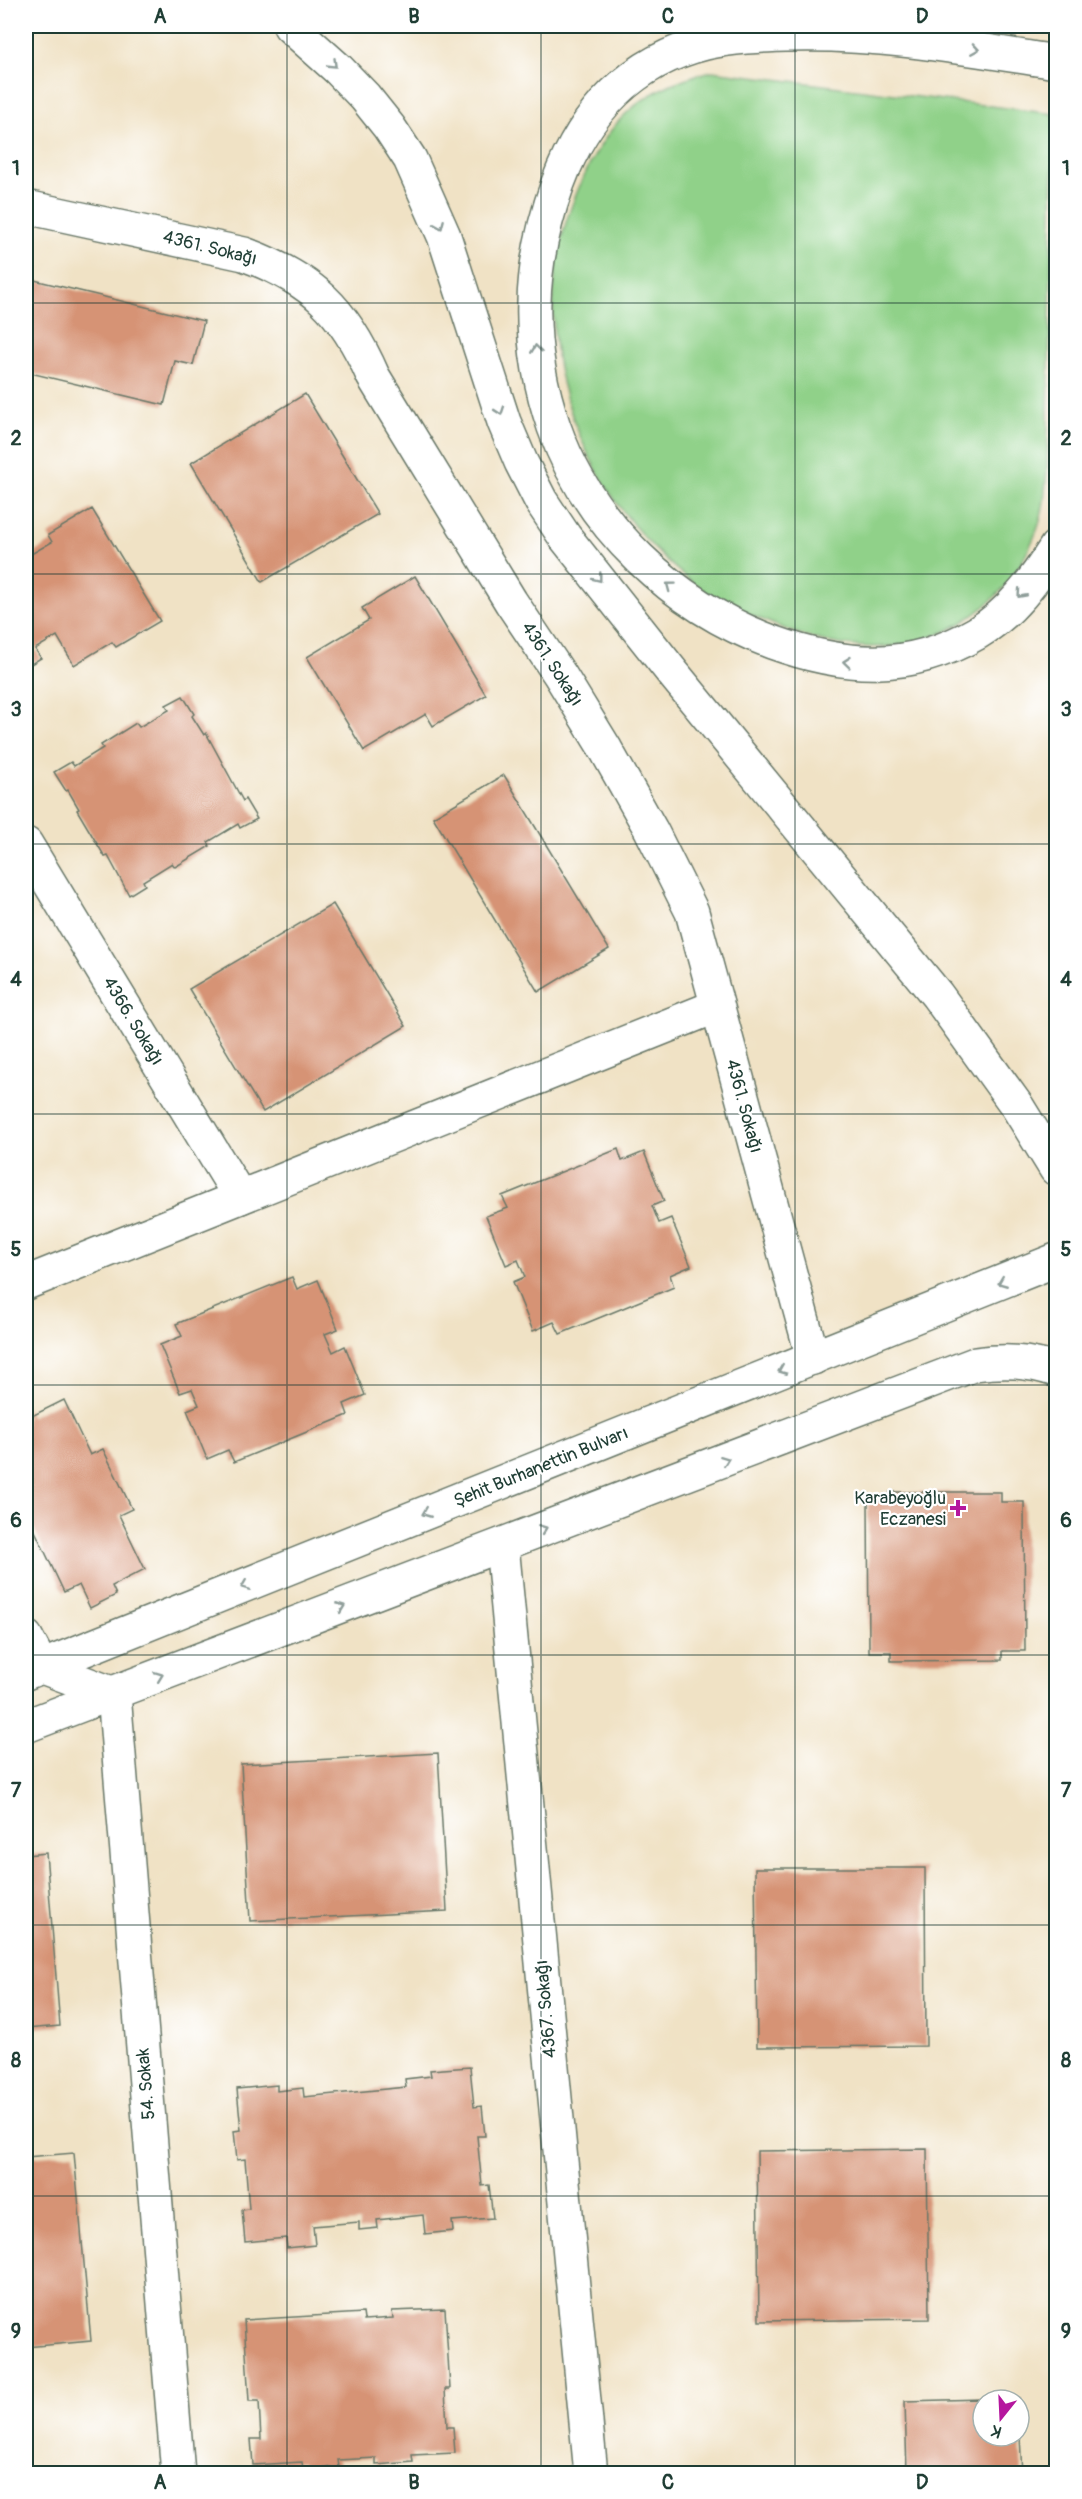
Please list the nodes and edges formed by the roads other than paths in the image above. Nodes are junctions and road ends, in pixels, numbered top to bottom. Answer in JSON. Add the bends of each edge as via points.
{"nodes":[{"id":1,"x":290,"y":26,"type":"edge"},
{"id":2,"x":834,"y":26,"type":"edge"},
{"id":3,"x":917,"y":40,"type":"junction"},
{"id":4,"x":1056,"y":62,"type":"edge"},
{"id":5,"x":26,"y":207,"type":"edge"},
{"id":6,"x":1056,"y":547,"type":"edge"},
{"id":7,"x":26,"y":844,"type":"edge"},
{"id":8,"x":717,"y":1006,"type":"junction"},
{"id":9,"x":1056,"y":1168,"type":"edge"},
{"id":10,"x":240,"y":1197,"type":"junction"},
{"id":11,"x":1056,"y":1260,"type":"edge"},
{"id":12,"x":26,"y":1283,"type":"edge"},
{"id":13,"x":813,"y":1358,"type":"junction"},
{"id":14,"x":1056,"y":1370,"type":"edge"},
{"id":15,"x":502,"y":1545,"type":"junction"},
{"id":16,"x":26,"y":1637,"type":"edge"},
{"id":17,"x":34,"y":1670,"type":"edge"},
{"id":18,"x":114,"y":1694,"type":"junction"},
{"id":19,"x":26,"y":1726,"type":"edge"},
{"id":20,"x":178,"y":2474,"type":"edge"},
{"id":21,"x":591,"y":2474,"type":"edge"}],
"edges":[{"from":1,"to":9,"type":"main road","one_way":true,"via":[[365,97],[410,159],[444,236],[504,422],[541,501],[565,537],[937,994]]},
{"from":2,"to":3,"type":"main road"},
{"from":3,"to":4,"type":"main road","one_way":true},
{"from":6,"to":3,"type":"main road","one_way":true,"via":[[1041,571],[1001,616],[954,644],[919,656],[876,663],[815,656],[734,626],[697,606],[664,581],[634,553],[602,514],[567,459],[554,428],[534,331],[539,241],[570,154],[610,95],[658,61],[733,38],[814,34]]},
{"from":5,"to":8,"type":"main road","name":"4361. Sokağı","via":[[244,254],[300,280],[345,322],[373,376],[606,750],[651,830],[692,912]]},
{"from":7,"to":10,"type":"main road","name":"4366. Sokağı"},
{"from":8,"to":10,"type":"main road"},
{"from":8,"to":13,"type":"main road","name":"4361. Sokağı"},
{"from":10,"to":12,"type":"main road"},
{"from":11,"to":13,"type":"main road","name":"Şehit Burhanettin Bulvarı","one_way":true},
{"from":13,"to":17,"type":"main road","name":"Şehit Burhanettin Bulvarı","one_way":true},
{"from":15,"to":14,"type":"main road","one_way":true,"via":[[975,1364],[1006,1360]]},
{"from":18,"to":15,"type":"main road","one_way":true},
{"from":15,"to":21,"type":"main road","name":"4367. Sokağı"},
{"from":16,"to":17,"type":"main road"},
{"from":17,"to":18,"type":"main road"},
{"from":18,"to":19,"type":"main road"},
{"from":18,"to":20,"type":"main road","name":"54. Sokak"}]}
